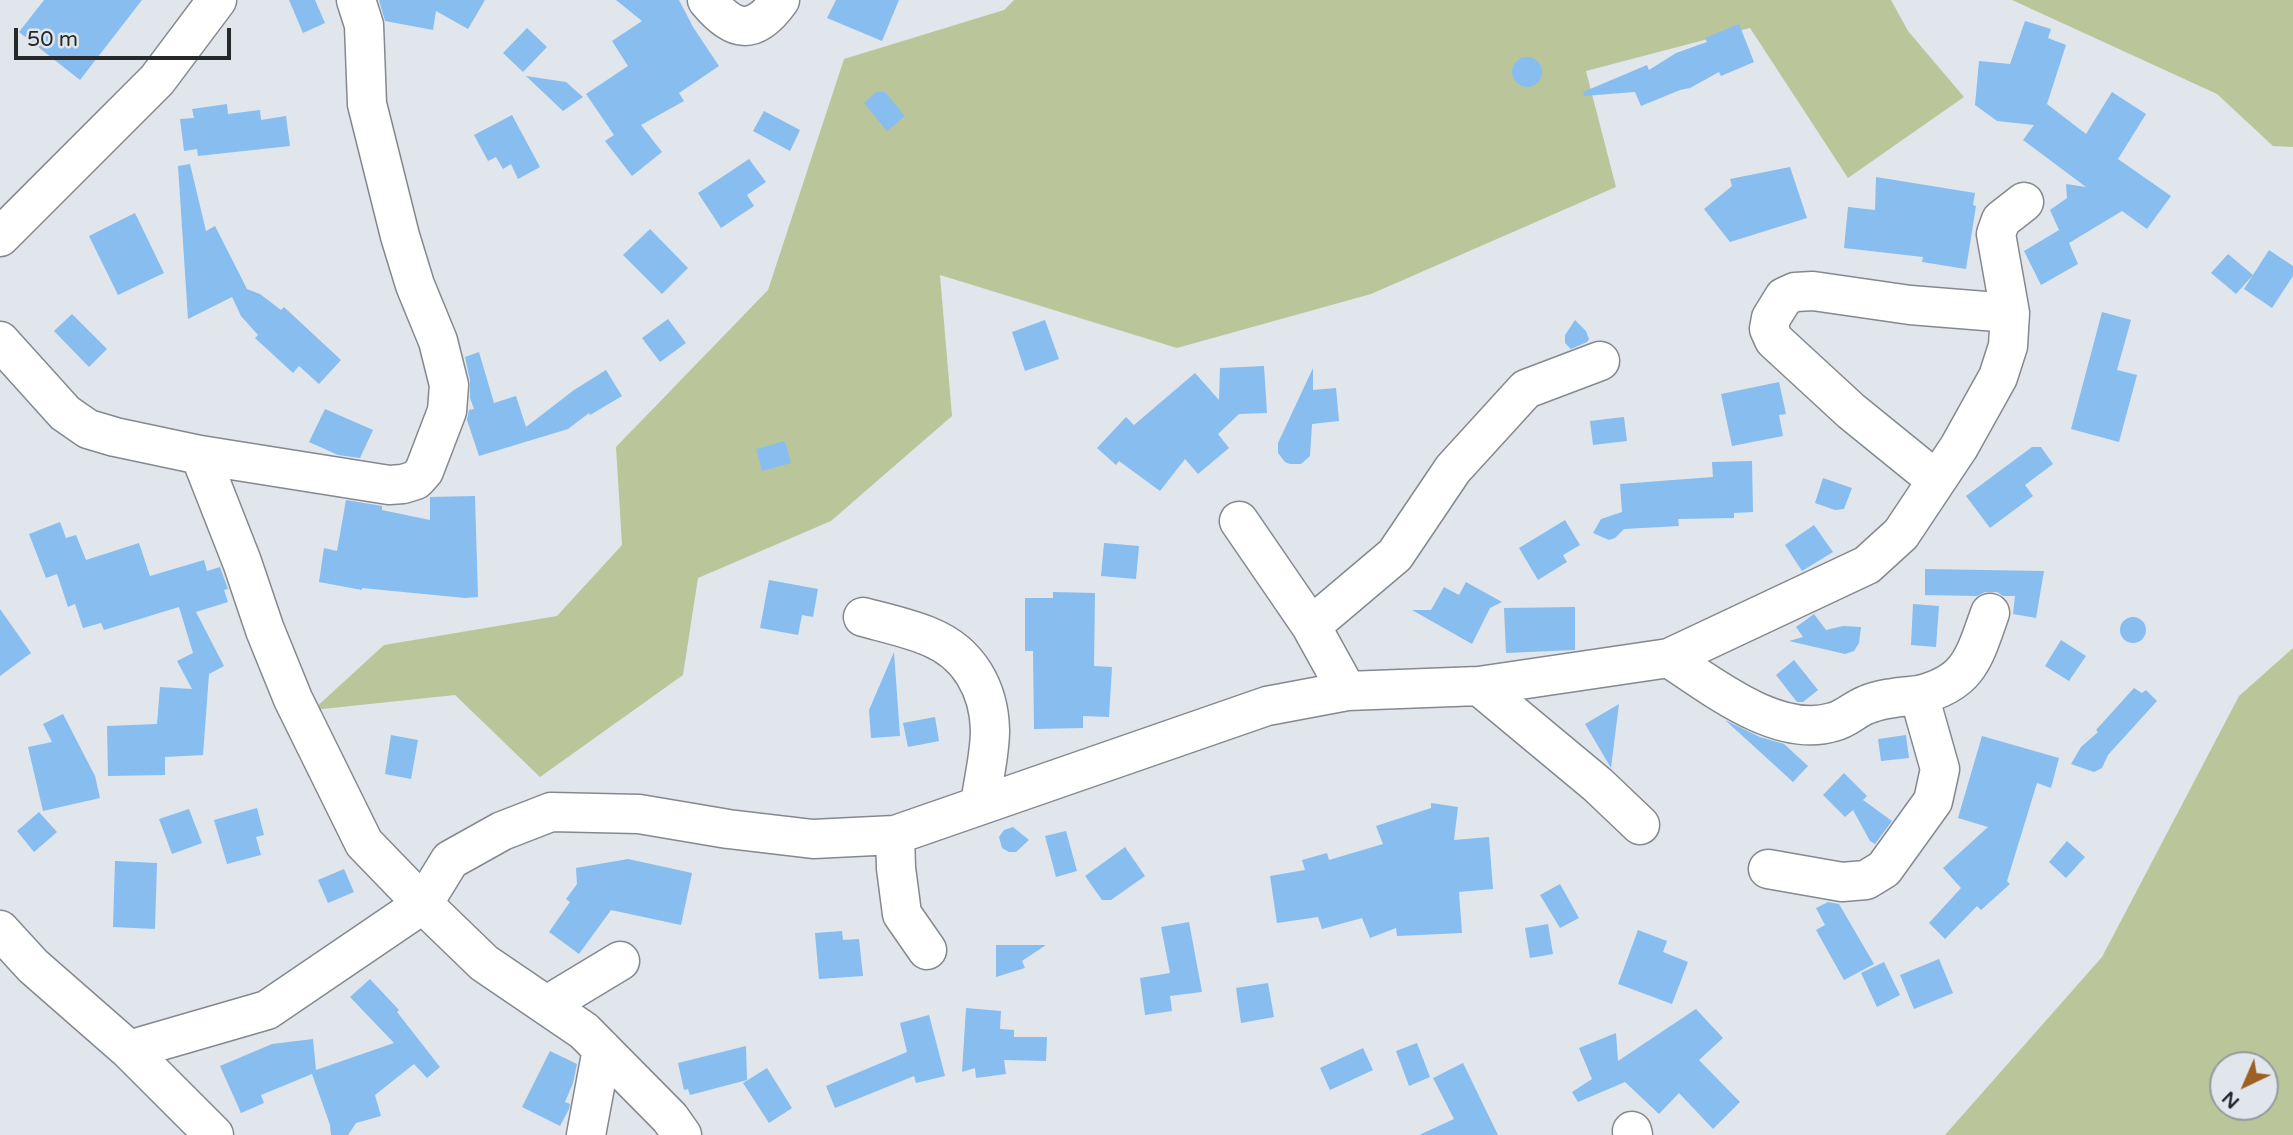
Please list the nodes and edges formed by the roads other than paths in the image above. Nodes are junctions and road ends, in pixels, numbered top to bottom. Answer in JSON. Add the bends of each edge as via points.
{"nodes":[{"id":1,"x":218,"y":0,"type":"edge"},
{"id":2,"x":356,"y":0,"type":"edge"},
{"id":3,"x":707,"y":0,"type":"edge"},
{"id":4,"x":780,"y":0,"type":"edge"},
{"id":5,"x":2024,"y":202,"type":"dead end"},
{"id":6,"x":0,"y":237,"type":"edge"},
{"id":7,"x":2010,"y":313,"type":"junction"},
{"id":8,"x":0,"y":341,"type":"edge"},
{"id":9,"x":1600,"y":361,"type":"dead end"},
{"id":10,"x":200,"y":455,"type":"junction"},
{"id":11,"x":1937,"y":480,"type":"junction"},
{"id":12,"x":1238,"y":521,"type":"dead end"},
{"id":13,"x":1990,"y":613,"type":"dead end"},
{"id":14,"x":863,"y":617,"type":"dead end"},
{"id":15,"x":1311,"y":626,"type":"junction"},
{"id":16,"x":1668,"y":658,"type":"junction"},
{"id":17,"x":1479,"y":686,"type":"junction"},
{"id":18,"x":1346,"y":691,"type":"junction"},
{"id":19,"x":1919,"y":695,"type":"junction"},
{"id":20,"x":980,"y":805,"type":"junction"},
{"id":21,"x":1640,"y":825,"type":"dead end"},
{"id":22,"x":895,"y":835,"type":"junction"},
{"id":23,"x":1768,"y":869,"type":"dead end"},
{"id":24,"x":423,"y":904,"type":"junction"},
{"id":25,"x":0,"y":930,"type":"edge"},
{"id":26,"x":927,"y":950,"type":"dead end"},
{"id":27,"x":620,"y":961,"type":"dead end"},
{"id":28,"x":547,"y":1005,"type":"junction"},
{"id":29,"x":129,"y":1049,"type":"junction"},
{"id":30,"x":602,"y":1049,"type":"junction"},
{"id":31,"x":214,"y":1135,"type":"edge"},
{"id":32,"x":586,"y":1135,"type":"edge"},
{"id":33,"x":681,"y":1135,"type":"edge"}],
"edges":[{"from":1,"to":6,"type":"street","via":[[157,80]]},
{"from":2,"to":10,"type":"street","via":[[364,25],[368,104],[400,236],[449,385],[438,440],[416,480],[389,485]]},
{"from":3,"to":4,"type":"street","via":[[733,26],[750,26]]},
{"from":5,"to":7,"type":"street","via":[[2001,220],[1996,234]]},
{"from":7,"to":11,"type":"street","via":[[2008,346],[1998,377]]},
{"from":7,"to":11,"type":"street","via":[[1795,292],[1784,297],[1771,318],[1774,340],[1851,411]]},
{"from":8,"to":10,"type":"street","via":[[55,404],[88,429]]},
{"from":9,"to":15,"type":"street","via":[[1526,389],[1453,469],[1395,555]]},
{"from":10,"to":24,"type":"street","via":[[299,711],[364,843]]},
{"from":11,"to":16,"type":"street","via":[[1901,534],[1867,565]]},
{"from":12,"to":15,"type":"street"},
{"from":13,"to":19,"type":"street","via":[[1975,656],[1959,677],[1943,689]]},
{"from":14,"to":20,"type":"street","via":[[932,637],[975,672],[986,701],[990,731]]},
{"from":15,"to":18,"type":"street"},
{"from":16,"to":17,"type":"street"},
{"from":16,"to":19,"type":"street","via":[[1735,701],[1791,723],[1833,723],[1876,701]]},
{"from":17,"to":18,"type":"street"},
{"from":17,"to":21,"type":"street"},
{"from":18,"to":20,"type":"street","via":[[1268,706]]},
{"from":19,"to":23,"type":"street","via":[[1940,769],[1933,801],[1884,869],[1866,880],[1842,882]]},
{"from":20,"to":22,"type":"street"},
{"from":22,"to":24,"type":"street","via":[[813,839],[639,814],[551,812],[502,831],[450,860]]},
{"from":22,"to":26,"type":"street","via":[[902,914]]},
{"from":24,"to":28,"type":"street","via":[[484,963]]},
{"from":24,"to":29,"type":"street","via":[[267,1010]]},
{"from":25,"to":29,"type":"street","via":[[33,966]]},
{"from":27,"to":28,"type":"street"},
{"from":28,"to":30,"type":"street"},
{"from":29,"to":31,"type":"street"},
{"from":30,"to":32,"type":"street"},
{"from":30,"to":33,"type":"street"}]}
